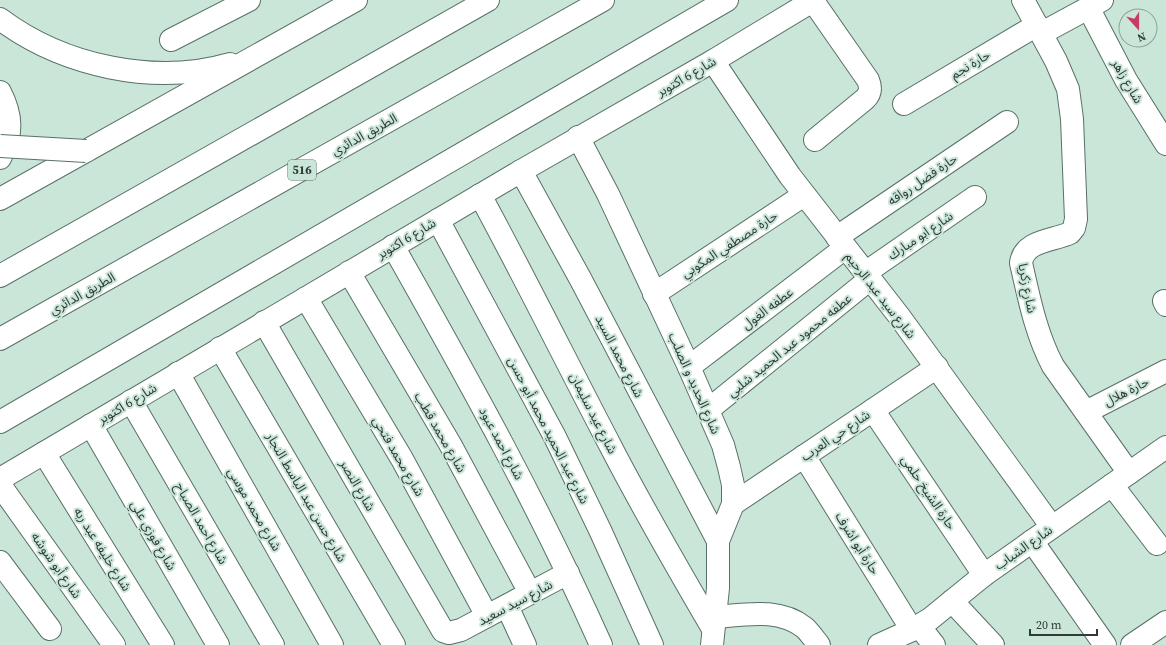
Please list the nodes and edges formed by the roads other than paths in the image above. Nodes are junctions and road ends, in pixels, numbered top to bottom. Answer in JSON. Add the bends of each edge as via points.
{"nodes":[{"id":1,"x":249,"y":0,"type":"edge"},
{"id":2,"x":356,"y":0,"type":"edge"},
{"id":3,"x":488,"y":0,"type":"edge"},
{"id":4,"x":603,"y":0,"type":"edge"},
{"id":5,"x":727,"y":0,"type":"edge"},
{"id":6,"x":813,"y":0,"type":"edge"},
{"id":7,"x":1024,"y":0,"type":"edge"},
{"id":8,"x":1096,"y":4,"type":"edge"},
{"id":9,"x":0,"y":19,"type":"edge"},
{"id":10,"x":1039,"y":29,"type":"junction"},
{"id":11,"x":171,"y":40,"type":"dead end"},
{"id":12,"x":254,"y":58,"type":"junction"},
{"id":13,"x":713,"y":61,"type":"junction"},
{"id":14,"x":0,"y":92,"type":"edge"},
{"id":15,"x":904,"y":104,"type":"dead end"},
{"id":16,"x":1007,"y":122,"type":"dead end"},
{"id":17,"x":1164,"y":135,"type":"edge"},
{"id":18,"x":578,"y":137,"type":"junction"},
{"id":19,"x":815,"y":140,"type":"dead end"},
{"id":20,"x":0,"y":146,"type":"edge"},
{"id":21,"x":86,"y":151,"type":"junction"},
{"id":22,"x":0,"y":158,"type":"edge"},
{"id":23,"x":521,"y":171,"type":"junction"},
{"id":24,"x":480,"y":195,"type":"junction"},
{"id":25,"x":804,"y":195,"type":"junction"},
{"id":26,"x":975,"y":197,"type":"dead end"},
{"id":27,"x":0,"y":199,"type":"edge"},
{"id":28,"x":438,"y":220,"type":"junction"},
{"id":29,"x":841,"y":243,"type":"junction"},
{"id":30,"x":393,"y":246,"type":"junction"},
{"id":31,"x":349,"y":272,"type":"junction"},
{"id":32,"x":0,"y":276,"type":"edge"},
{"id":33,"x":867,"y":276,"type":"junction"},
{"id":34,"x":654,"y":294,"type":"junction"},
{"id":35,"x":306,"y":298,"type":"junction"},
{"id":36,"x":264,"y":322,"type":"junction"},
{"id":37,"x":0,"y":339,"type":"edge"},
{"id":38,"x":220,"y":348,"type":"junction"},
{"id":39,"x":689,"y":367,"type":"junction"},
{"id":40,"x":937,"y":367,"type":"junction"},
{"id":41,"x":1166,"y":371,"type":"edge"},
{"id":42,"x":178,"y":374,"type":"junction"},
{"id":43,"x":131,"y":400,"type":"junction"},
{"id":44,"x":708,"y":410,"type":"junction"},
{"id":45,"x":873,"y":410,"type":"junction"},
{"id":46,"x":1086,"y":412,"type":"junction"},
{"id":47,"x":0,"y":422,"type":"edge"},
{"id":48,"x":91,"y":425,"type":"junction"},
{"id":49,"x":1166,"y":447,"type":"edge"},
{"id":50,"x":44,"y":453,"type":"junction"},
{"id":51,"x":804,"y":456,"type":"junction"},
{"id":52,"x":0,"y":479,"type":"edge"},
{"id":53,"x":1120,"y":479,"type":"junction"},
{"id":54,"x":0,"y":485,"type":"edge"},
{"id":55,"x":734,"y":504,"type":"junction"},
{"id":56,"x":1052,"y":527,"type":"junction"},
{"id":57,"x":718,"y":541,"type":"junction"},
{"id":58,"x":1032,"y":541,"type":"junction"},
{"id":59,"x":1156,"y":544,"type":"dead end"},
{"id":60,"x":0,"y":562,"type":"edge"},
{"id":61,"x":568,"y":573,"type":"junction"},
{"id":62,"x":984,"y":575,"type":"junction"},
{"id":63,"x":530,"y":593,"type":"junction"},
{"id":64,"x":952,"y":601,"type":"junction"},
{"id":65,"x":507,"y":606,"type":"junction"},
{"id":66,"x":487,"y":616,"type":"junction"},
{"id":67,"x":1166,"y":622,"type":"edge"},
{"id":68,"x":916,"y":628,"type":"junction"},
{"id":69,"x":50,"y":629,"type":"dead end"},
{"id":70,"x":713,"y":630,"type":"edge"},
{"id":71,"x":464,"y":637,"type":"edge"},
{"id":72,"x":889,"y":643,"type":"edge"},
{"id":73,"x":114,"y":645,"type":"edge"},
{"id":74,"x":163,"y":645,"type":"edge"},
{"id":75,"x":218,"y":645,"type":"edge"},
{"id":76,"x":273,"y":645,"type":"edge"},
{"id":77,"x":332,"y":645,"type":"edge"},
{"id":78,"x":394,"y":645,"type":"edge"},
{"id":79,"x":525,"y":645,"type":"edge"},
{"id":80,"x":601,"y":645,"type":"edge"},
{"id":81,"x":652,"y":645,"type":"edge"},
{"id":82,"x":819,"y":645,"type":"edge"},
{"id":83,"x":934,"y":645,"type":"edge"},
{"id":84,"x":993,"y":645,"type":"edge"},
{"id":85,"x":1105,"y":645,"type":"edge"},
{"id":86,"x":1132,"y":645,"type":"edge"}],
"edges":[{"from":1,"to":11,"type":"main road"},
{"from":2,"to":12,"type":"main road"},
{"from":3,"to":32,"type":"main road"},
{"from":4,"to":37,"type":"main road","name":"الطريق الدائري","number":"516"},
{"from":5,"to":47,"type":"main road"},
{"from":6,"to":13,"type":"main road","name":"شارع 6 اكتوبر"},
{"from":6,"to":19,"type":"main road","via":[[868,80],[870,87],[865,99]]},
{"from":7,"to":10,"type":"main road","name":"شارع زكريا"},
{"from":8,"to":10,"type":"main road","name":"حارة نجم"},
{"from":8,"to":17,"type":"main road","name":"شارع زاهر","via":[[1090,11],[1115,61]]},
{"from":9,"to":12,"type":"main road","via":[[53,50],[80,60],[116,68],[160,72],[197,71]]},
{"from":10,"to":15,"type":"main road","name":"حارة نجم"},
{"from":10,"to":46,"type":"main road","name":"شارع زكريا","via":[[1063,75],[1071,104],[1076,219],[1070,233],[1033,245],[1026,250],[1021,263],[1045,350],[1053,366]]},
{"from":12,"to":21,"type":"main road"},
{"from":13,"to":18,"type":"main road","name":"شارع 6 اكتوبر"},
{"from":13,"to":25,"type":"main road","name":"شارع سيد عبد الرحيم"},
{"from":14,"to":22,"type":"main road","via":[[9,113],[11,129]]},
{"from":16,"to":29,"type":"main road","name":"حارة فضل رواقه"},
{"from":18,"to":23,"type":"main road","name":"شارع 6 اكتوبر"},
{"from":18,"to":34,"type":"main road","name":"شارع الحديد و الصلب","via":[[608,194]]},
{"from":20,"to":21,"type":"main road","bridge":true},
{"from":21,"to":27,"type":"main road"},
{"from":23,"to":24,"type":"main road","name":"شارع 6 اكتوبر"},
{"from":23,"to":57,"type":"main road","name":"شارع محمد السيد"},
{"from":24,"to":28,"type":"main road","name":"شارع 6 اكتوبر"},
{"from":24,"to":70,"type":"main road","name":"شارع عيد سليمان","via":[[546,318],[611,448]]},
{"from":25,"to":29,"type":"main road","name":"شارع سيد عبد الرحيم"},
{"from":25,"to":34,"type":"main road","name":"حارة مصطفي المكوبي"},
{"from":26,"to":33,"type":"main road","name":"شارع ابو مبارك"},
{"from":28,"to":30,"type":"main road","name":"شارع 6 اكتوبر"},
{"from":28,"to":81,"type":"main road","name":"شارع عبد الحميد محمد أبو حسن","via":[[554,437]]},
{"from":29,"to":33,"type":"main road","name":"شارع سيد عبد الرحيم"},
{"from":29,"to":39,"type":"main road","name":"عطفه الغول"},
{"from":30,"to":31,"type":"main road","name":"شارع 6 اكتوبر"},
{"from":30,"to":61,"type":"main road","name":"شارع احمد عبود","via":[[475,391]]},
{"from":31,"to":35,"type":"main road","name":"شارع 6 اكتوبر"},
{"from":31,"to":63,"type":"main road","name":"شارع محمد قطب","via":[[450,444]]},
{"from":33,"to":40,"type":"main road","name":"شارع سيد عبد الرحيم"},
{"from":33,"to":44,"type":"main road","name":"عطفه محمود عبد الحميد شلبي"},
{"from":34,"to":39,"type":"main road","name":"شارع الحديد و الصلب"},
{"from":35,"to":36,"type":"main road","name":"شارع 6 اكتوبر"},
{"from":35,"to":66,"type":"main road","name":"شارع محمد فتحي","via":[[402,459]]},
{"from":36,"to":38,"type":"main road","name":"شارع 6 اكتوبر"},
{"from":36,"to":71,"type":"main road","name":"شارع النصر","via":[[443,631]]},
{"from":38,"to":42,"type":"main road","name":"شارع 6 اكتوبر"},
{"from":38,"to":78,"type":"main road","name":"شارع حسن عبد الباسط النجار"},
{"from":39,"to":44,"type":"main road","name":"شارع الحديد و الصلب"},
{"from":40,"to":45,"type":"main road","name":"شارع حي العرب"},
{"from":40,"to":56,"type":"main road","name":"شارع سيد عبد الرحيم"},
{"from":41,"to":46,"type":"main road","name":"حارة هلال"},
{"from":42,"to":43,"type":"main road","name":"شارع 6 اكتوبر"},
{"from":42,"to":77,"type":"main road","name":"شارع محمد موسي"},
{"from":43,"to":48,"type":"main road","name":"شارع 6 اكتوبر"},
{"from":43,"to":76,"type":"main road","name":"شارع احمد الصباح"},
{"from":44,"to":55,"type":"main road","name":"شارع الحديد و الصلب","via":[[729,467]]},
{"from":45,"to":51,"type":"main road","name":"شارع حي العرب"},
{"from":45,"to":62,"type":"main road","name":"حارة الشيخ حلمي"},
{"from":46,"to":53,"type":"main road","name":"شارع زكريا"},
{"from":48,"to":50,"type":"main road","name":"شارع 6 اكتوبر"},
{"from":48,"to":75,"type":"main road","name":"شارع فوزي علي"},
{"from":49,"to":53,"type":"main road","name":"شارع الشباب"},
{"from":50,"to":52,"type":"main road","name":"شارع 6 اكتوبر"},
{"from":50,"to":74,"type":"main road","name":"شارع خليفه عبد ربه"},
{"from":51,"to":55,"type":"main road","name":"شارع حي العرب"},
{"from":51,"to":68,"type":"main road","name":"حارة أبو اشرف"},
{"from":53,"to":56,"type":"main road","name":"شارع الشباب"},
{"from":53,"to":59,"type":"main road","name":"شارع زكريا"},
{"from":54,"to":73,"type":"main road","name":"شارع أبو شوشه"},
{"from":55,"to":57,"type":"main road","name":"شارع الحديد و الصلب"},
{"from":56,"to":58,"type":"main road","name":"شارع الشباب"},
{"from":57,"to":70,"type":"main road","name":"شارع الحديد و الصلب","via":[[718,588]]},
{"from":58,"to":62,"type":"main road","name":"شارع الشباب"},
{"from":58,"to":85,"type":"main road"},
{"from":60,"to":69,"type":"main road"},
{"from":61,"to":63,"type":"main road","name":"شارع سيد سعيد"},
{"from":61,"to":80,"type":"main road","name":"شارع احمد عبود"},
{"from":62,"to":64,"type":"main road","name":"شارع الشباب"},
{"from":63,"to":65,"type":"main road","name":"شارع سيد سعيد"},
{"from":64,"to":68,"type":"main road","name":"شارع الشباب"},
{"from":64,"to":84,"type":"main road"},
{"from":65,"to":66,"type":"main road","name":"شارع سيد سعيد"},
{"from":65,"to":79,"type":"main road"},
{"from":66,"to":71,"type":"main road","name":"شارع سيد سعيد"},
{"from":67,"to":86,"type":"main road"},
{"from":68,"to":72,"type":"main road","name":"شارع الشباب"},
{"from":68,"to":83,"type":"main road","name":"حارة أبو اشرف"},
{"from":70,"to":82,"type":"main road","via":[[763,614],[778,615],[792,620],[805,629]]}]}
